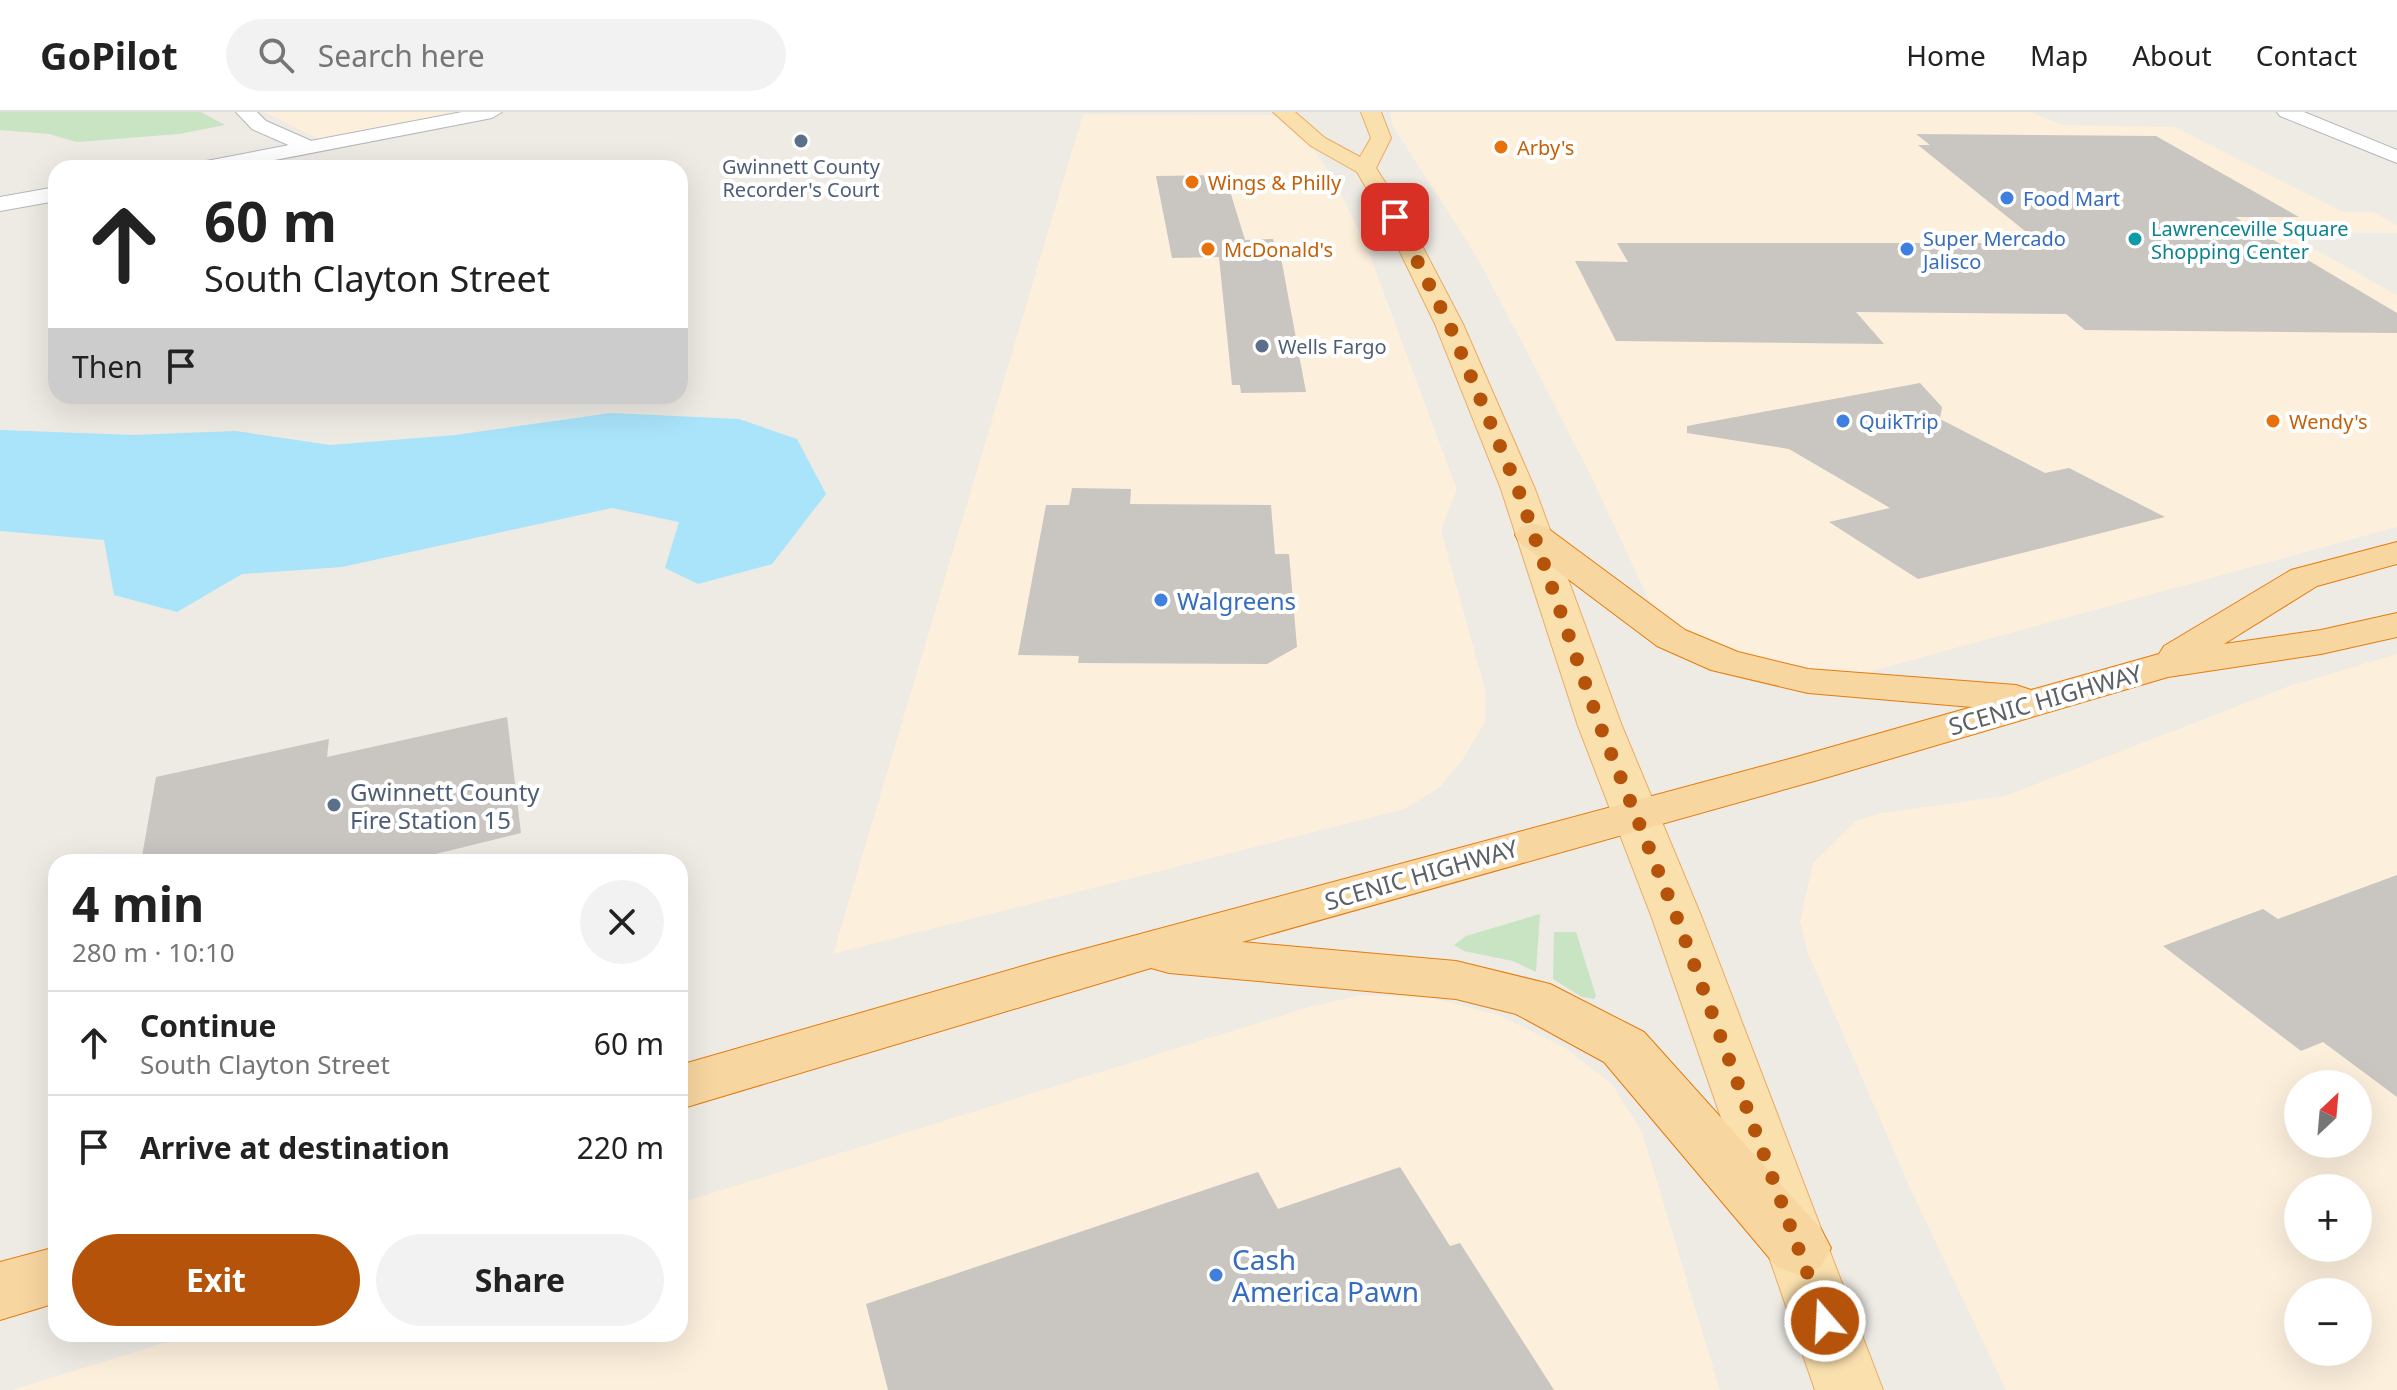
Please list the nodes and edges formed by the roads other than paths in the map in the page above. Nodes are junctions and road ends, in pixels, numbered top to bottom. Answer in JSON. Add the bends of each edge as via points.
{"nodes":[{"id":1,"x":246,"y":112,"type":"edge"},
{"id":2,"x":492,"y":112,"type":"edge"},
{"id":3,"x":1371,"y":112,"type":"edge"},
{"id":4,"x":2287,"y":112,"type":"edge"},
{"id":5,"x":1293,"y":115,"type":"edge"},
{"id":6,"x":309,"y":147,"type":"junction"},
{"id":7,"x":2397,"y":157,"type":"edge"},
{"id":8,"x":242,"y":160,"type":"edge"},
{"id":9,"x":1365,"y":168,"type":"junction"},
{"id":10,"x":48,"y":195,"type":"edge"},
{"id":11,"x":0,"y":204,"type":"edge"},
{"id":12,"x":1533,"y":535,"type":"junction"},
{"id":13,"x":2397,"y":553,"type":"edge"},
{"id":14,"x":2397,"y":625,"type":"edge"},
{"id":15,"x":2163,"y":665,"type":"junction"},
{"id":16,"x":2042,"y":700,"type":"junction"},
{"id":17,"x":1637,"y":814,"type":"junction"},
{"id":18,"x":1139,"y":952,"type":"junction"},
{"id":19,"x":688,"y":1085,"type":"edge"},
{"id":20,"x":1799,"y":1248,"type":"junction"},
{"id":21,"x":48,"y":1277,"type":"edge"},
{"id":22,"x":0,"y":1291,"type":"edge"},
{"id":23,"x":1849,"y":1390,"type":"edge"}],
"edges":[{"from":1,"to":6,"type":"street","via":[[259,125]]},
{"from":2,"to":6,"type":"street"},
{"from":3,"to":9,"type":"main road","via":[[1381,138]]},
{"from":4,"to":7,"type":"street"},
{"from":5,"to":9,"type":"main road","via":[[1318,142]]},
{"from":6,"to":8,"type":"street"},
{"from":9,"to":12,"type":"main road","via":[[1449,324]]},
{"from":10,"to":11,"type":"street"},
{"from":12,"to":16,"type":"highway","via":[[1671,638],[1725,661],[1808,681]]},
{"from":12,"to":17,"type":"main road"},
{"from":13,"to":15,"type":"highway","name":"SCENIC HIGHWAY","via":[[2304,578]]},
{"from":14,"to":15,"type":"highway","name":"SCENIC HIGHWAY"},
{"from":15,"to":16,"type":"highway","name":"SCENIC HIGHWAY"},
{"from":16,"to":17,"type":"highway","name":"SCENIC HIGHWAY"},
{"from":17,"to":18,"type":"highway","name":"SCENIC HIGHWAY"},
{"from":17,"to":20,"type":"main road"},
{"from":18,"to":19,"type":"highway","name":"SCENIC HIGHWAY"},
{"from":18,"to":20,"type":"highway","via":[[1405,974],[1531,998],[1624,1047]]},
{"from":20,"to":23,"type":"main road"},
{"from":21,"to":22,"type":"highway"}]}
